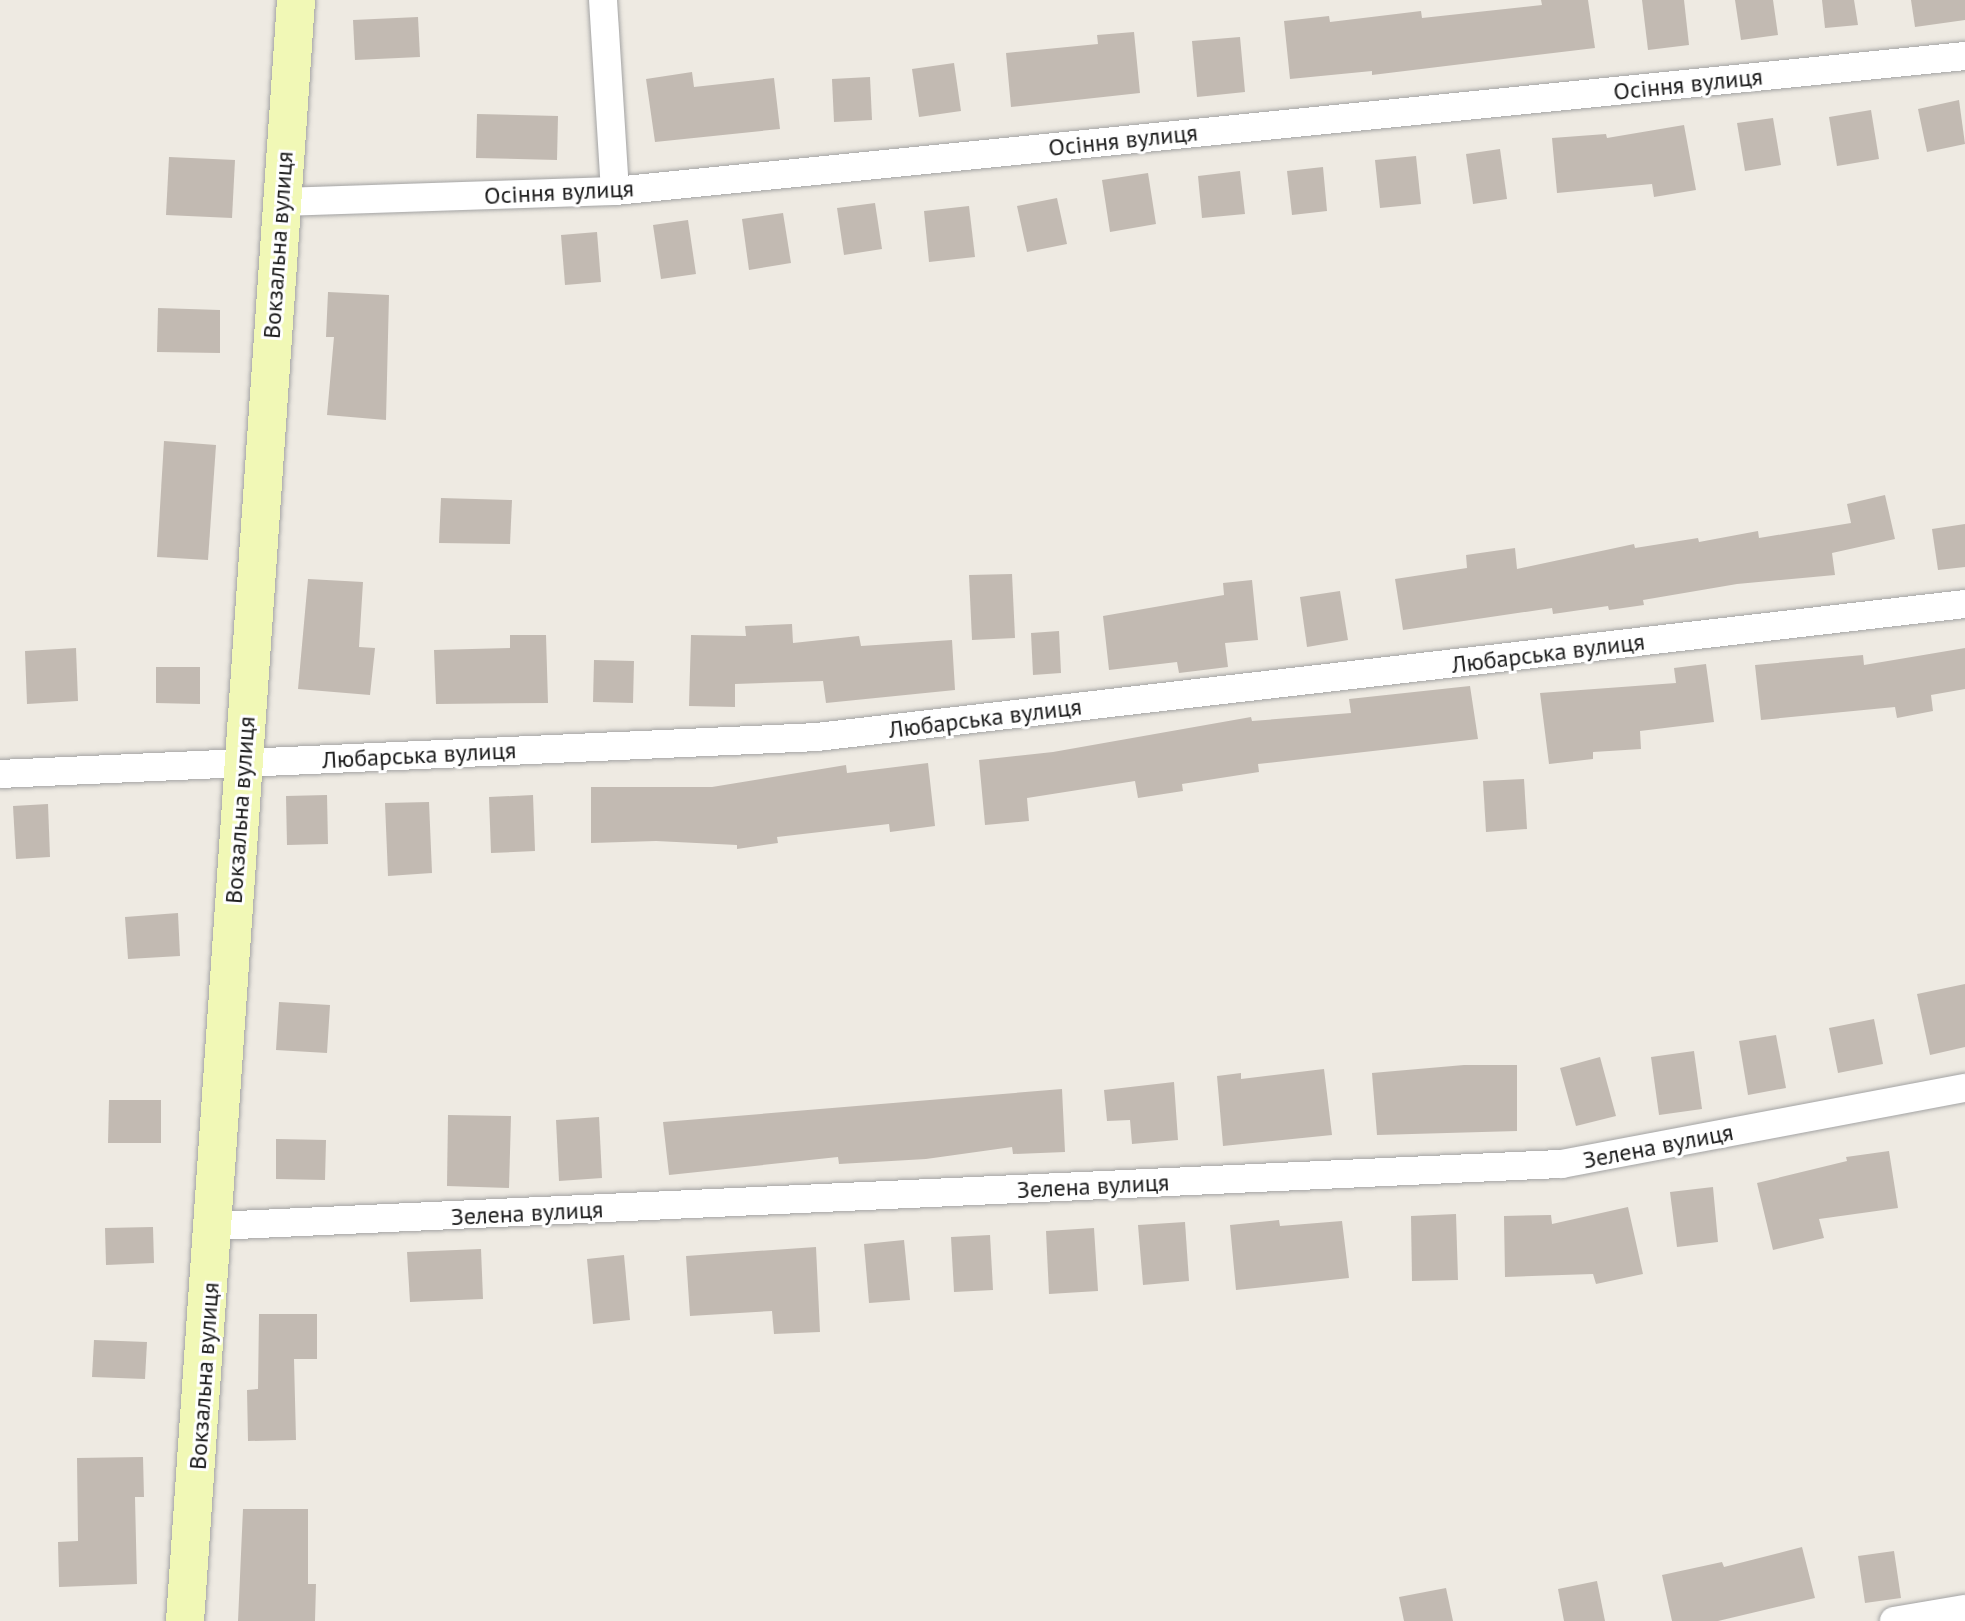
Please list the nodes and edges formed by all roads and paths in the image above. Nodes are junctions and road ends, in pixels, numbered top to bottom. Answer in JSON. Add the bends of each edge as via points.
{"nodes":[{"id":1,"x":296,"y":0,"type":"edge"},
{"id":2,"x":603,"y":0,"type":"edge"},
{"id":3,"x":1965,"y":56,"type":"edge"},
{"id":4,"x":615,"y":191,"type":"junction"},
{"id":5,"x":280,"y":202,"type":"junction"},
{"id":6,"x":1965,"y":604,"type":"edge"},
{"id":7,"x":243,"y":763,"type":"junction"},
{"id":8,"x":0,"y":774,"type":"edge"},
{"id":9,"x":1965,"y":1088,"type":"edge"},
{"id":10,"x":215,"y":1226,"type":"junction"},
{"id":11,"x":1965,"y":1609,"type":"edge"},
{"id":12,"x":185,"y":1621,"type":"edge"},
{"id":13,"x":1894,"y":1621,"type":"edge"}],
"edges":[{"from":1,"to":5,"type":"main road","name":"Вокзальна вулиця"},
{"from":2,"to":4,"type":"street"},
{"from":3,"to":4,"type":"street","name":"Осіння вулиця"},
{"from":4,"to":5,"type":"street","name":"Осіння вулиця"},
{"from":5,"to":7,"type":"main road","name":"Вокзальна вулиця"},
{"from":6,"to":7,"type":"street","name":"Любарська вулиця","via":[[817,737]]},
{"from":7,"to":8,"type":"street","name":"Любарська вулиця"},
{"from":7,"to":10,"type":"main road","name":"Вокзальна вулиця"},
{"from":9,"to":10,"type":"street","name":"Зелена вулиця","via":[[1562,1164]]},
{"from":10,"to":12,"type":"main road","name":"Вокзальна вулиця"},
{"from":11,"to":13,"type":"street"}]}
